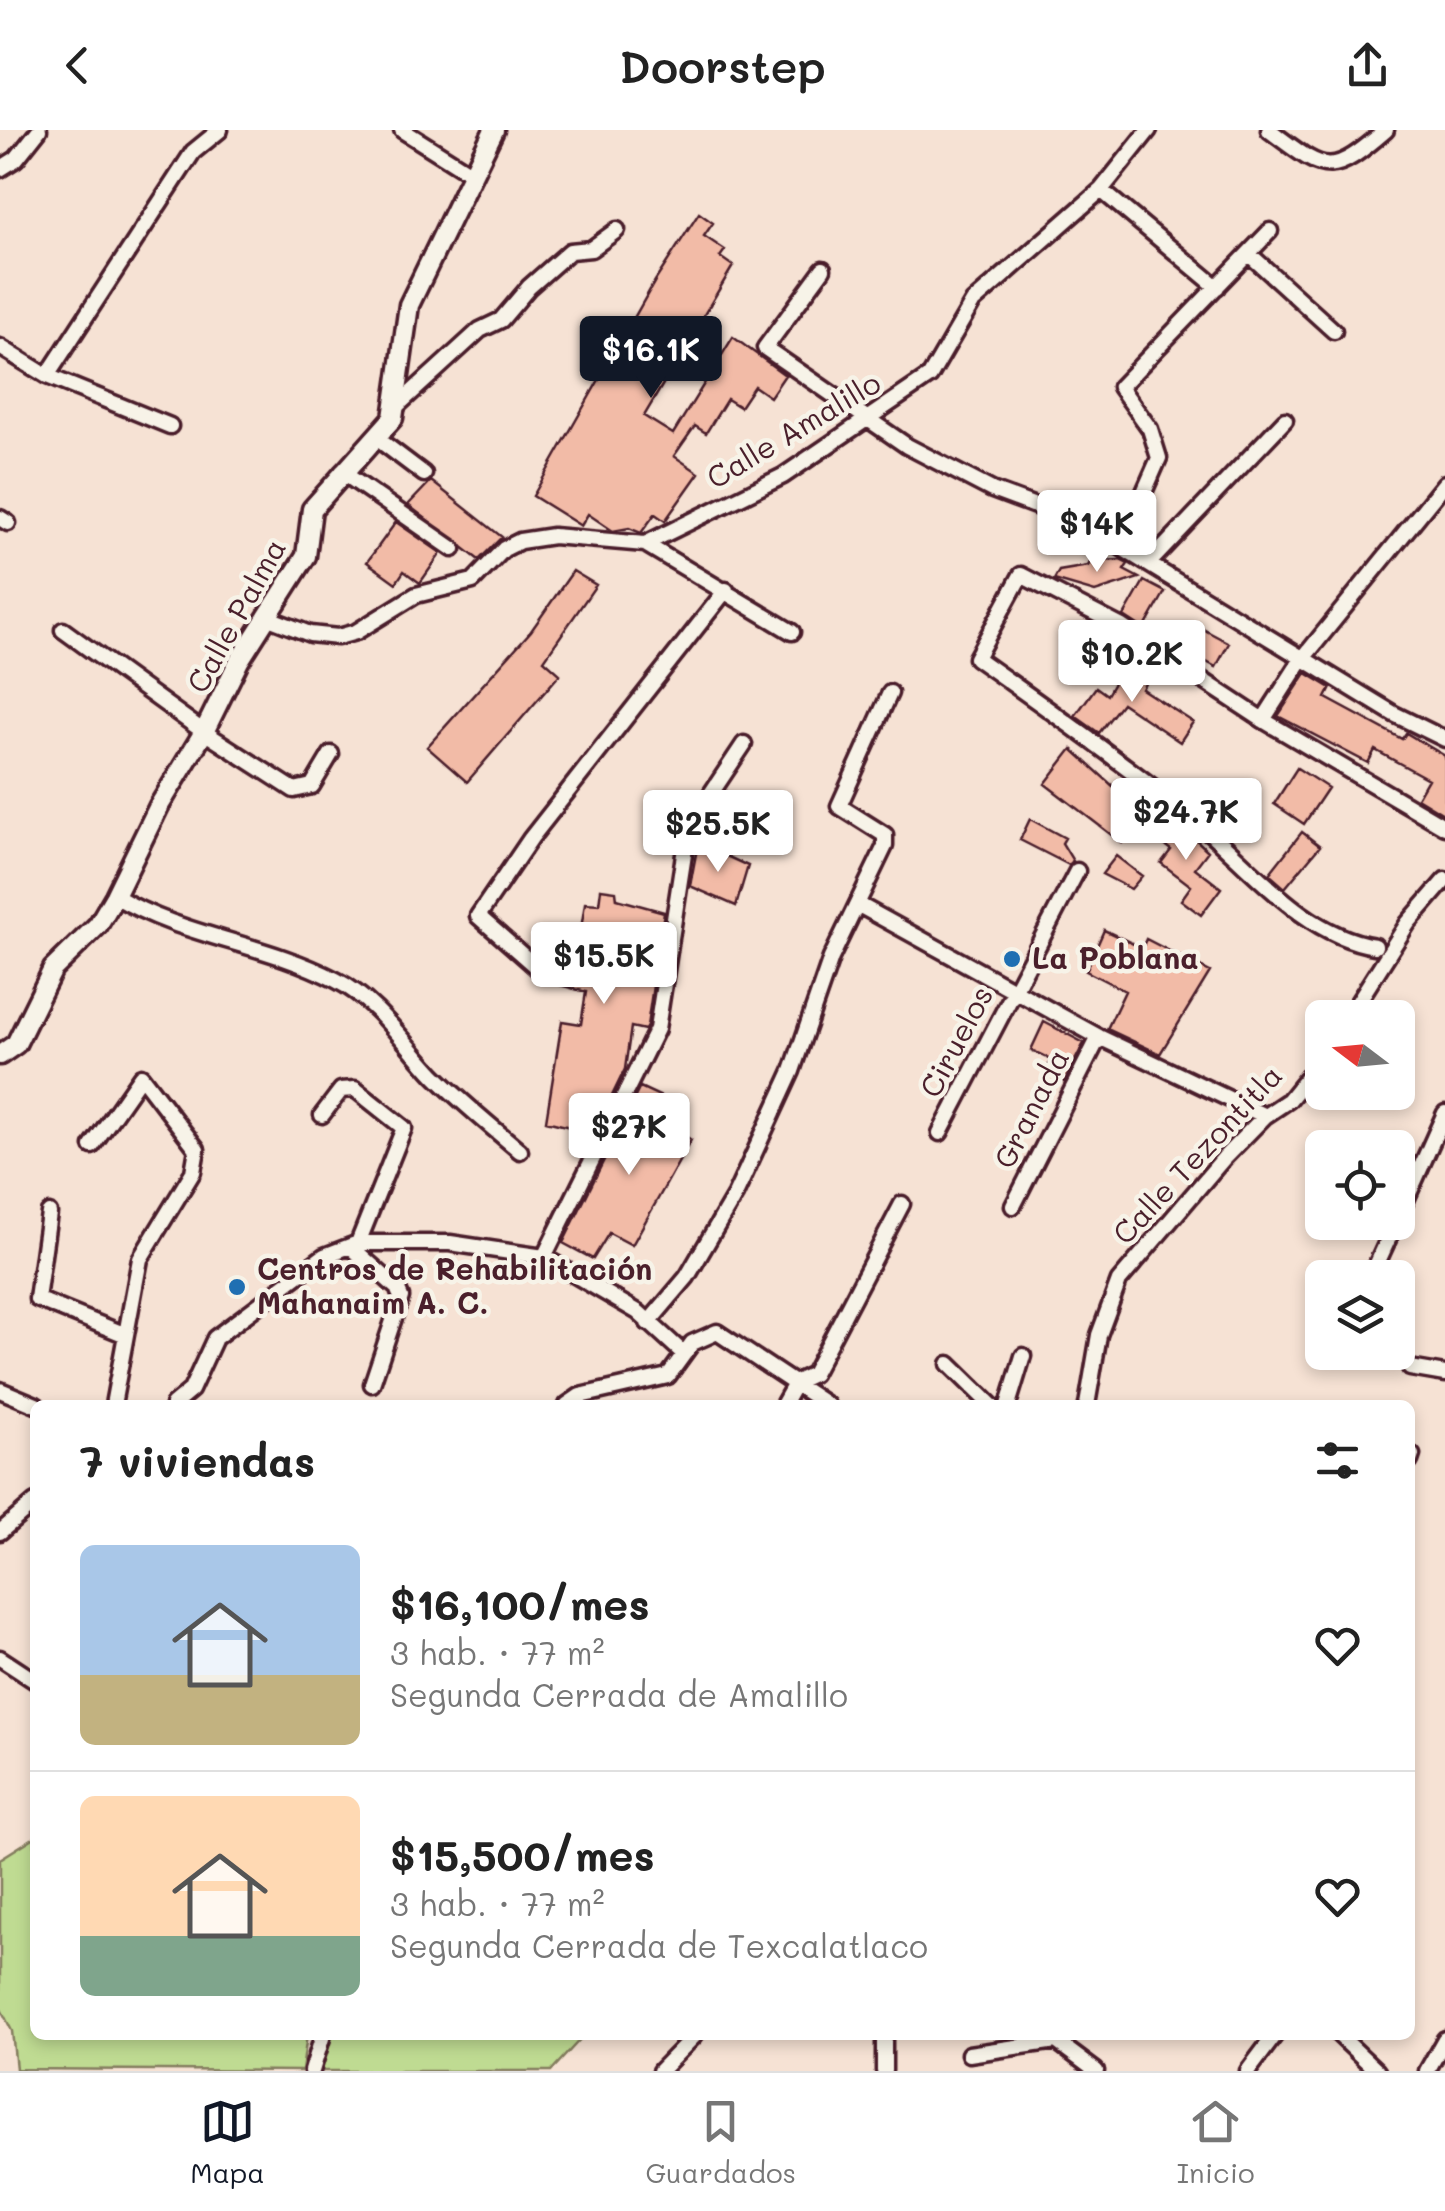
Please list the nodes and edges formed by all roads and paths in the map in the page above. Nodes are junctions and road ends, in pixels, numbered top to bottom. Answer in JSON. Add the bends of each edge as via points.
{"nodes":[{"id":1,"x":39,"y":130,"type":"edge"},
{"id":2,"x":220,"y":130,"type":"edge"},
{"id":3,"x":402,"y":130,"type":"edge"},
{"id":4,"x":494,"y":130,"type":"edge"},
{"id":5,"x":1149,"y":130,"type":"edge"},
{"id":6,"x":1268,"y":130,"type":"edge"},
{"id":7,"x":1386,"y":130,"type":"edge"},
{"id":8,"x":0,"y":169,"type":"edge"},
{"id":9,"x":472,"y":174,"type":"junction"},
{"id":10,"x":1101,"y":190,"type":"junction"},
{"id":11,"x":617,"y":230,"type":"dead end"},
{"id":12,"x":1270,"y":231,"type":"dead end"},
{"id":13,"x":1249,"y":254,"type":"junction"},
{"id":14,"x":824,"y":269,"type":"dead end"},
{"id":15,"x":1216,"y":288,"type":"junction"},
{"id":16,"x":1334,"y":331,"type":"dead end"},
{"id":17,"x":0,"y":347,"type":"edge"},
{"id":18,"x":47,"y":376,"type":"junction"},
{"id":19,"x":398,"y":405,"type":"junction"},
{"id":20,"x":865,"y":416,"type":"junction"},
{"id":21,"x":1286,"y":420,"type":"dead end"},
{"id":22,"x":170,"y":426,"type":"dead end"},
{"id":23,"x":374,"y":437,"type":"junction"},
{"id":24,"x":342,"y":472,"type":"junction"},
{"id":25,"x":424,"y":474,"type":"dead end"},
{"id":26,"x":1445,"y":483,"type":"edge"},
{"id":27,"x":1112,"y":542,"type":"junction"},
{"id":28,"x":645,"y":544,"type":"junction"},
{"id":29,"x":452,"y":549,"type":"dead end"},
{"id":30,"x":1149,"y":563,"type":"junction"},
{"id":31,"x":726,"y":590,"type":"junction"},
{"id":32,"x":266,"y":617,"type":"junction"},
{"id":33,"x":63,"y":630,"type":"dead end"},
{"id":34,"x":792,"y":632,"type":"dead end"},
{"id":35,"x":1304,"y":657,"type":"junction"},
{"id":36,"x":890,"y":692,"type":"dead end"},
{"id":37,"x":1263,"y":720,"type":"junction"},
{"id":38,"x":204,"y":732,"type":"junction"},
{"id":39,"x":1445,"y":739,"type":"edge"},
{"id":40,"x":744,"y":744,"type":"dead end"},
{"id":41,"x":331,"y":754,"type":"dead end"},
{"id":42,"x":1445,"y":827,"type":"edge"},
{"id":43,"x":1076,"y":871,"type":"dead end"},
{"id":44,"x":1445,"y":880,"type":"edge"},
{"id":45,"x":116,"y":896,"type":"junction"},
{"id":46,"x":859,"y":905,"type":"junction"},
{"id":47,"x":1375,"y":946,"type":"dead end"},
{"id":48,"x":544,"y":974,"type":"dead end"},
{"id":49,"x":1016,"y":992,"type":"junction"},
{"id":50,"x":1359,"y":1000,"type":"edge"},
{"id":51,"x":1099,"y":1037,"type":"junction"},
{"id":52,"x":0,"y":1056,"type":"edge"},
{"id":53,"x":1305,"y":1080,"type":"edge"},
{"id":54,"x":1445,"y":1113,"type":"edge"},
{"id":55,"x":322,"y":1114,"type":"dead end"},
{"id":56,"x":1265,"y":1116,"type":"junction"},
{"id":57,"x":940,"y":1132,"type":"dead end"},
{"id":58,"x":92,"y":1146,"type":"dead end"},
{"id":59,"x":520,"y":1150,"type":"dead end"},
{"id":60,"x":1415,"y":1179,"type":"edge"},
{"id":61,"x":902,"y":1204,"type":"dead end"},
{"id":62,"x":1013,"y":1206,"type":"dead end"},
{"id":63,"x":48,"y":1212,"type":"dead end"},
{"id":64,"x":354,"y":1244,"type":"junction"},
{"id":65,"x":544,"y":1257,"type":"junction"},
{"id":66,"x":648,"y":1323,"type":"junction"},
{"id":67,"x":126,"y":1334,"type":"junction"},
{"id":68,"x":684,"y":1354,"type":"junction"},
{"id":69,"x":1023,"y":1356,"type":"dead end"},
{"id":70,"x":949,"y":1364,"type":"dead end"},
{"id":71,"x":1415,"y":1369,"type":"edge"},
{"id":72,"x":1445,"y":1374,"type":"edge"},
{"id":73,"x":796,"y":1382,"type":"junction"},
{"id":74,"x":372,"y":1384,"type":"dead end"},
{"id":75,"x":0,"y":1390,"type":"edge"},
{"id":76,"x":114,"y":1400,"type":"edge"},
{"id":77,"x":180,"y":1400,"type":"edge"},
{"id":78,"x":574,"y":1400,"type":"edge"},
{"id":79,"x":787,"y":1400,"type":"edge"},
{"id":80,"x":820,"y":1400,"type":"edge"},
{"id":81,"x":986,"y":1400,"type":"edge"},
{"id":82,"x":1010,"y":1400,"type":"edge"},
{"id":83,"x":1088,"y":1400,"type":"edge"},
{"id":84,"x":30,"y":1402,"type":"edge"},
{"id":85,"x":30,"y":1506,"type":"edge"},
{"id":86,"x":0,"y":1532,"type":"edge"},
{"id":87,"x":0,"y":1658,"type":"edge"},
{"id":88,"x":30,"y":1678,"type":"edge"},
{"id":89,"x":1445,"y":2039,"type":"edge"},
{"id":90,"x":322,"y":2040,"type":"edge"},
{"id":91,"x":690,"y":2040,"type":"edge"},
{"id":92,"x":884,"y":2040,"type":"edge"},
{"id":93,"x":1045,"y":2040,"type":"edge"},
{"id":94,"x":1058,"y":2040,"type":"edge"},
{"id":95,"x":1272,"y":2040,"type":"edge"},
{"id":96,"x":1349,"y":2040,"type":"edge"},
{"id":97,"x":969,"y":2054,"type":"dead end"},
{"id":98,"x":312,"y":2071,"type":"edge"},
{"id":99,"x":660,"y":2071,"type":"edge"},
{"id":100,"x":884,"y":2071,"type":"edge"},
{"id":101,"x":1096,"y":2071,"type":"edge"},
{"id":102,"x":1248,"y":2071,"type":"edge"},
{"id":103,"x":1377,"y":2071,"type":"edge"},
{"id":104,"x":1426,"y":2071,"type":"edge"}],
"edges":[{"from":1,"to":8,"type":"street"},
{"from":2,"to":18,"type":"street","via":[[193,152]]},
{"from":3,"to":9,"type":"street"},
{"from":4,"to":9,"type":"street"},
{"from":5,"to":10,"type":"street","name":"Calle Amalillo"},
{"from":6,"to":7,"type":"street","via":[[1328,167]]},
{"from":9,"to":19,"type":"street","via":[[409,305]]},
{"from":10,"to":15,"type":"street"},
{"from":10,"to":20,"type":"street","name":"Calle Amalillo","via":[[973,302],[930,376]]},
{"from":11,"to":19,"type":"street","via":[[591,249],[570,251]]},
{"from":12,"to":13,"type":"street"},
{"from":13,"to":15,"type":"street"},
{"from":13,"to":16,"type":"street"},
{"from":14,"to":20,"type":"street","via":[[765,348]]},
{"from":15,"to":27,"type":"street","via":[[1120,387],[1150,429],[1159,458]]},
{"from":17,"to":18,"type":"street"},
{"from":18,"to":22,"type":"street"},
{"from":19,"to":23,"type":"street","name":"Calle Palma"},
{"from":20,"to":27,"type":"street","via":[[992,490],[1049,508]]},
{"from":20,"to":28,"type":"street","name":"Calle Amalillo","via":[[783,476]]},
{"from":21,"to":30,"type":"street"},
{"from":23,"to":24,"type":"street","name":"Calle Palma"},
{"from":23,"to":25,"type":"street"},
{"from":24,"to":29,"type":"street"},
{"from":24,"to":32,"type":"street","name":"Calle Palma","via":[[312,509],[306,556]]},
{"from":26,"to":35,"type":"street"},
{"from":27,"to":30,"type":"street"},
{"from":28,"to":31,"type":"street"},
{"from":28,"to":32,"type":"street","via":[[553,536],[520,541],[474,581],[416,595],[338,637]]},
{"from":30,"to":35,"type":"street"},
{"from":31,"to":34,"type":"street"},
{"from":31,"to":48,"type":"street","via":[[478,916]]},
{"from":32,"to":38,"type":"street","name":"Calle Palma"},
{"from":33,"to":38,"type":"street"},
{"from":35,"to":37,"type":"street"},
{"from":35,"to":39,"type":"street"},
{"from":36,"to":46,"type":"street","via":[[839,806],[885,835]]},
{"from":37,"to":42,"type":"street"},
{"from":37,"to":47,"type":"street","via":[[1122,627],[1021,575],[976,658],[1196,822],[1292,905],[1342,936]]},
{"from":38,"to":41,"type":"street","via":[[294,790],[312,786]]},
{"from":38,"to":45,"type":"street","name":"Calle Palma"},
{"from":40,"to":65,"type":"street","via":[[694,820],[657,1030]]},
{"from":43,"to":49,"type":"street","name":"Ciruelos"},
{"from":44,"to":50,"type":"street","via":[[1408,923]]},
{"from":45,"to":52,"type":"street","name":"Calle Palma","via":[[98,926],[52,969],[16,1044]]},
{"from":45,"to":59,"type":"street","via":[[170,923],[287,957],[341,982]]},
{"from":46,"to":49,"type":"street"},
{"from":46,"to":66,"type":"street","via":[[734,1195],[687,1277]]},
{"from":49,"to":51,"type":"street"},
{"from":49,"to":57,"type":"street","name":"Ciruelos"},
{"from":51,"to":56,"type":"street"},
{"from":51,"to":62,"type":"street","name":"Granada"},
{"from":53,"to":56,"type":"street","name":"Calle Tezontitla"},
{"from":54,"to":60,"type":"street"},
{"from":55,"to":64,"type":"street","via":[[342,1090],[355,1089],[404,1128]]},
{"from":56,"to":83,"type":"street","name":"Calle Tezontitla","via":[[1119,1282],[1099,1335]]},
{"from":58,"to":67,"type":"street","via":[[141,1076],[197,1149],[193,1172],[140,1260]]},
{"from":61,"to":73,"type":"street","via":[[812,1374]]},
{"from":63,"to":67,"type":"street","via":[[37,1299]]},
{"from":64,"to":65,"type":"street","via":[[450,1244]]},
{"from":64,"to":74,"type":"street","via":[[401,1298]]},
{"from":64,"to":77,"type":"street","via":[[324,1256],[216,1338],[192,1390]]},
{"from":65,"to":66,"type":"street"},
{"from":66,"to":68,"type":"street"},
{"from":67,"to":76,"type":"street"},
{"from":68,"to":73,"type":"street","via":[[717,1332]]},
{"from":68,"to":78,"type":"street","via":[[668,1376]]},
{"from":69,"to":82,"type":"street"},
{"from":70,"to":81,"type":"street"},
{"from":71,"to":72,"type":"street"},
{"from":73,"to":79,"type":"street"},
{"from":73,"to":80,"type":"street"},
{"from":75,"to":84,"type":"street"},
{"from":85,"to":86,"type":"street"},
{"from":87,"to":88,"type":"street"},
{"from":89,"to":104,"type":"street"},
{"from":90,"to":98,"type":"street"},
{"from":91,"to":99,"type":"street"},
{"from":92,"to":100,"type":"street"},
{"from":93,"to":97,"type":"street"},
{"from":94,"to":101,"type":"street"},
{"from":95,"to":102,"type":"street"},
{"from":96,"to":103,"type":"street"}]}
